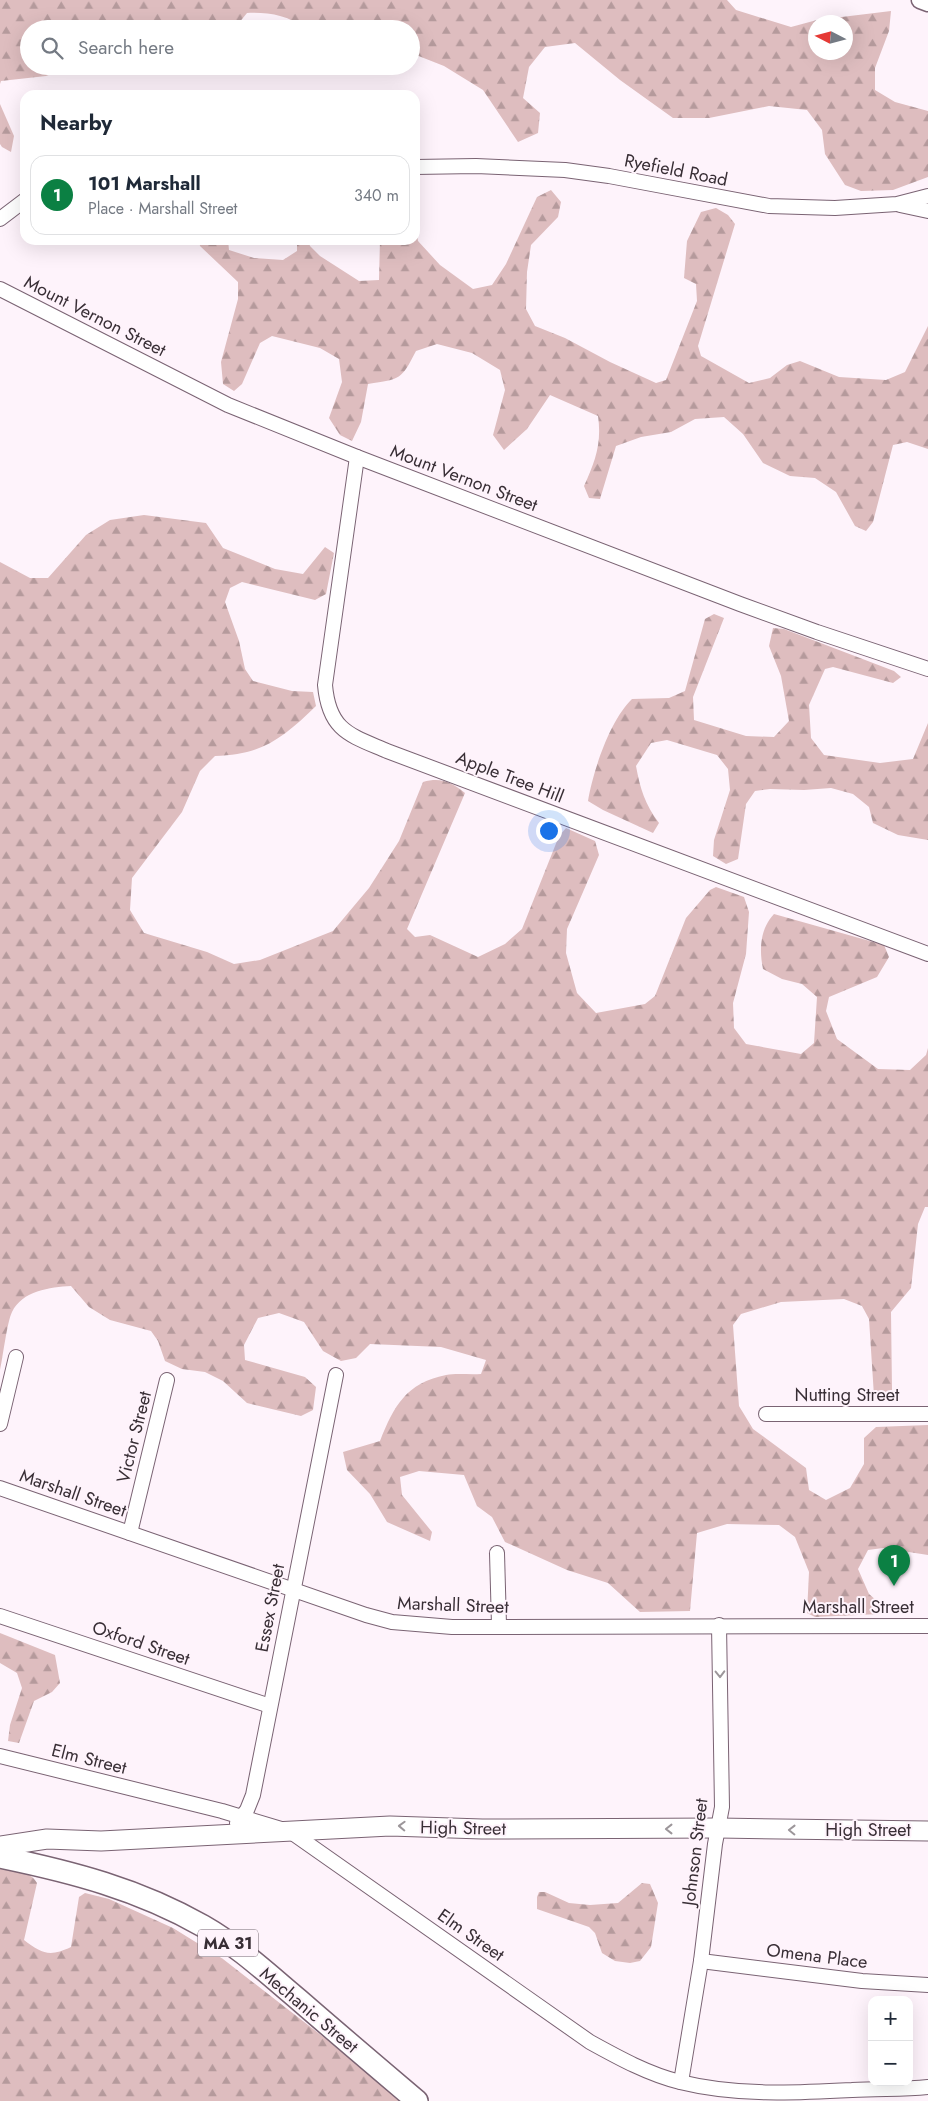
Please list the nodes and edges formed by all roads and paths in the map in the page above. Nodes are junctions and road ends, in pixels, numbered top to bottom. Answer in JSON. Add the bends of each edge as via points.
{"nodes":[{"id":1,"x":920,"y":0,"type":"edge"},
{"id":2,"x":928,"y":3,"type":"edge"},
{"id":3,"x":420,"y":167,"type":"edge"},
{"id":4,"x":928,"y":196,"type":"edge"},
{"id":5,"x":20,"y":204,"type":"edge"},
{"id":6,"x":897,"y":204,"type":"junction"},
{"id":7,"x":928,"y":211,"type":"edge"},
{"id":8,"x":0,"y":219,"type":"edge"},
{"id":9,"x":0,"y":289,"type":"edge"},
{"id":10,"x":357,"y":458,"type":"junction"},
{"id":11,"x":928,"y":669,"type":"edge"},
{"id":12,"x":928,"y":954,"type":"edge"},
{"id":13,"x":16,"y":1357,"type":"dead end"},
{"id":14,"x":336,"y":1375,"type":"dead end"},
{"id":15,"x":167,"y":1380,"type":"dead end"},
{"id":16,"x":766,"y":1414,"type":"dead end"},
{"id":17,"x":928,"y":1414,"type":"edge"},
{"id":18,"x":0,"y":1424,"type":"edge"},
{"id":19,"x":0,"y":1488,"type":"edge"},
{"id":20,"x":130,"y":1533,"type":"junction"},
{"id":21,"x":497,"y":1553,"type":"dead end"},
{"id":22,"x":293,"y":1591,"type":"junction"},
{"id":23,"x":0,"y":1616,"type":"edge"},
{"id":24,"x":499,"y":1625,"type":"junction"},
{"id":25,"x":719,"y":1626,"type":"junction"},
{"id":26,"x":928,"y":1626,"type":"edge"},
{"id":27,"x":270,"y":1706,"type":"junction"},
{"id":28,"x":0,"y":1756,"type":"edge"},
{"id":29,"x":253,"y":1795,"type":"junction"},
{"id":30,"x":242,"y":1817,"type":"junction"},
{"id":31,"x":718,"y":1828,"type":"junction"},
{"id":32,"x":928,"y":1831,"type":"edge"},
{"id":33,"x":291,"y":1832,"type":"junction"},
{"id":34,"x":217,"y":1836,"type":"junction"},
{"id":35,"x":0,"y":1846,"type":"edge"},
{"id":36,"x":0,"y":1857,"type":"edge"},
{"id":37,"x":701,"y":1961,"type":"junction"},
{"id":38,"x":928,"y":1985,"type":"edge"},
{"id":39,"x":681,"y":2082,"type":"junction"},
{"id":40,"x":920,"y":2092,"type":"edge"},
{"id":41,"x":798,"y":2097,"type":"edge"},
{"id":42,"x":417,"y":2101,"type":"edge"}],
"edges":[{"from":1,"to":2,"type":"street"},
{"from":3,"to":6,"type":"street","name":"Ryefield Road","via":[[565,170],[768,206],[834,208]]},
{"from":4,"to":6,"type":"street","name":"Ryefield Road"},
{"from":5,"to":8,"type":"street"},
{"from":6,"to":7,"type":"street"},
{"from":9,"to":10,"type":"street","name":"Mount Vernon Street","via":[[228,405]]},
{"from":10,"to":11,"type":"street","name":"Mount Vernon Street","via":[[808,629]]},
{"from":10,"to":12,"type":"street","name":"Apple Tree Hill","via":[[324,685],[328,709],[345,731],[395,754]]},
{"from":13,"to":18,"type":"street"},
{"from":14,"to":22,"type":"street","name":"Essex Street"},
{"from":15,"to":20,"type":"street","name":"Victor Street"},
{"from":16,"to":17,"type":"street","name":"Nutting Street"},
{"from":19,"to":20,"type":"street","name":"Marshall Street"},
{"from":20,"to":22,"type":"street","name":"Marshall Street"},
{"from":21,"to":24,"type":"street"},
{"from":22,"to":24,"type":"street","name":"Marshall Street","via":[[392,1622],[452,1627]]},
{"from":22,"to":27,"type":"street","name":"Essex Street"},
{"from":23,"to":27,"type":"street","name":"Oxford Street"},
{"from":24,"to":25,"type":"street","name":"Marshall Street"},
{"from":25,"to":26,"type":"street","name":"Marshall Street"},
{"from":25,"to":31,"type":"street","name":"Johnson Street","one_way":true,"via":[[722,1807]]},
{"from":27,"to":29,"type":"street","name":"Essex Street"},
{"from":28,"to":30,"type":"street","name":"Elm Street"},
{"from":29,"to":30,"type":"street","name":"Essex Street"},
{"from":29,"to":33,"type":"street","via":[[266,1816]]},
{"from":30,"to":33,"type":"street","name":"Elm Street"},
{"from":30,"to":34,"type":"street","via":[[233,1827]]},
{"from":32,"to":31,"type":"main road","name":"High Street","one_way":true},
{"from":31,"to":33,"type":"main road","name":"High Street","one_way":true,"via":[[390,1826]]},
{"from":31,"to":37,"type":"street","name":"Johnson Street"},
{"from":33,"to":34,"type":"main road","name":"High Street"},
{"from":33,"to":39,"type":"street","name":"Elm Street","via":[[590,2042],[629,2063]]},
{"from":34,"to":35,"type":"main road","name":"High Street","via":[[101,1842],[47,1838]]},
{"from":36,"to":42,"type":"main road","name":"Mechanic Street","number":"MA 31","via":[[113,1885],[205,1927],[272,1978]]},
{"from":37,"to":38,"type":"street","name":"Omena Place","via":[[870,1982]]},
{"from":37,"to":39,"type":"street","name":"Johnson Street"},
{"from":39,"to":41,"type":"street","name":"Elm Street"},
{"from":40,"to":41,"type":"street","name":"Elm Street"}]}
